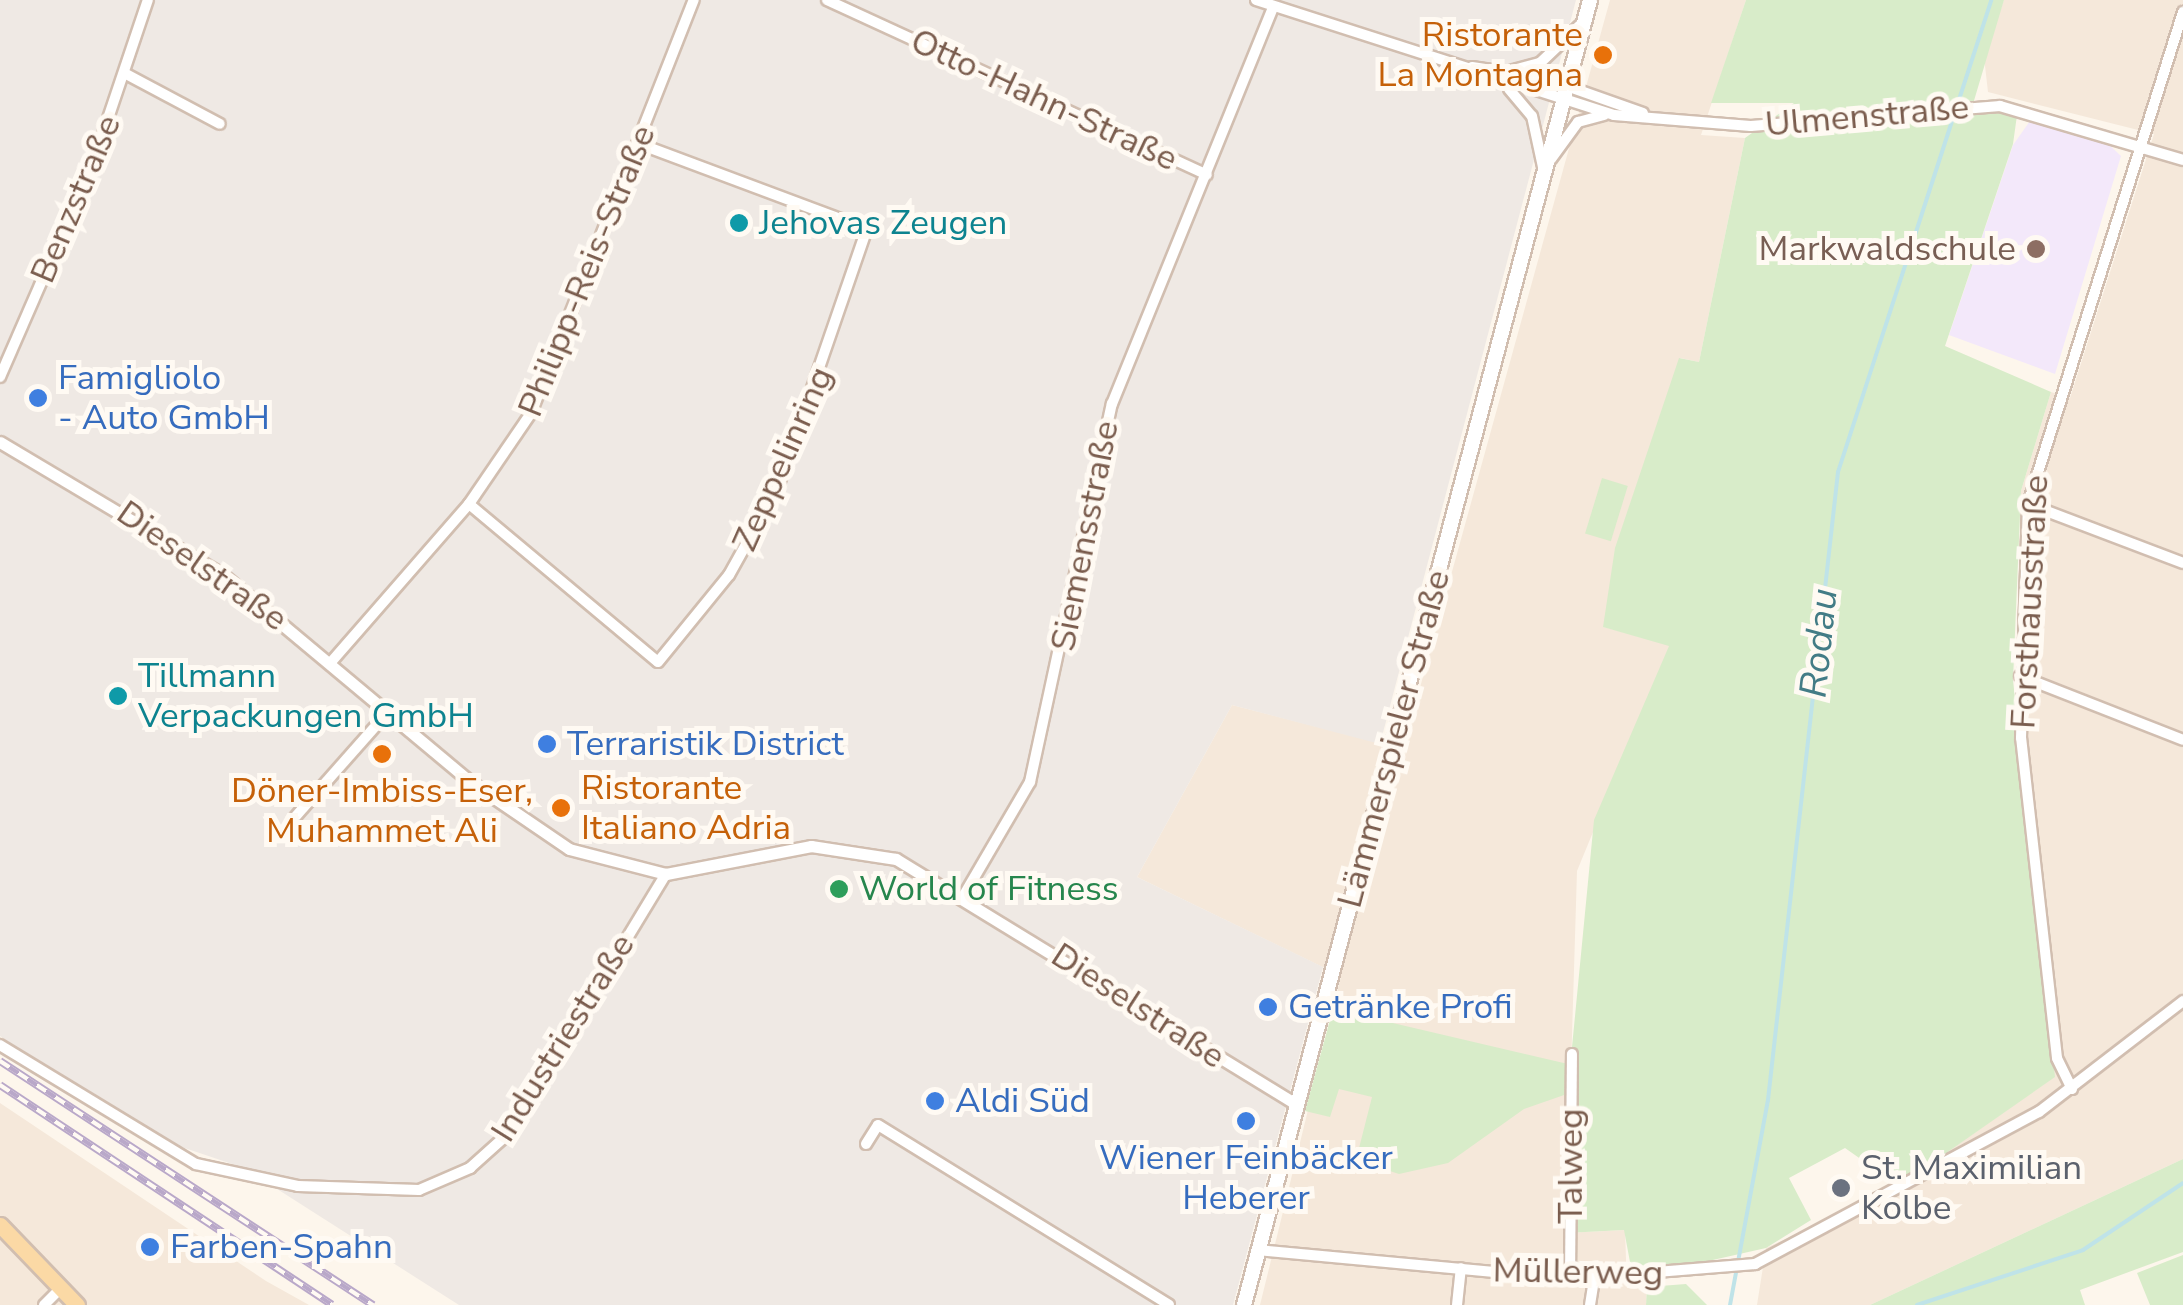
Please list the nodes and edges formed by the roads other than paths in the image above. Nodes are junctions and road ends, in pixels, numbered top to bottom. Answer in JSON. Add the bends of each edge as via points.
{"nodes":[{"id":1,"x":148,"y":0,"type":"edge"},
{"id":2,"x":694,"y":0,"type":"edge"},
{"id":3,"x":827,"y":0,"type":"edge"},
{"id":4,"x":1256,"y":0,"type":"edge"},
{"id":5,"x":1589,"y":6,"type":"edge"},
{"id":6,"x":1274,"y":7,"type":"junction"},
{"id":7,"x":2183,"y":12,"type":"edge"},
{"id":8,"x":126,"y":74,"type":"junction"},
{"id":9,"x":1501,"y":77,"type":"junction"},
{"id":10,"x":1568,"y":86,"type":"junction"},
{"id":11,"x":1562,"y":102,"type":"junction"},
{"id":12,"x":1614,"y":115,"type":"junction"},
{"id":13,"x":1663,"y":118,"type":"junction"},
{"id":14,"x":220,"y":124,"type":"dead end"},
{"id":15,"x":2138,"y":142,"type":"junction"},
{"id":16,"x":640,"y":144,"type":"junction"},
{"id":17,"x":2183,"y":160,"type":"edge"},
{"id":18,"x":1543,"y":173,"type":"junction"},
{"id":19,"x":1206,"y":174,"type":"junction"},
{"id":20,"x":0,"y":377,"type":"edge"},
{"id":21,"x":0,"y":442,"type":"edge"},
{"id":22,"x":470,"y":504,"type":"junction"},
{"id":23,"x":2028,"y":504,"type":"junction"},
{"id":24,"x":2183,"y":563,"type":"edge"},
{"id":25,"x":332,"y":662,"type":"junction"},
{"id":26,"x":2020,"y":676,"type":"junction"},
{"id":27,"x":389,"y":712,"type":"junction"},
{"id":28,"x":2183,"y":740,"type":"edge"},
{"id":29,"x":296,"y":816,"type":"dead end"},
{"id":30,"x":666,"y":874,"type":"junction"},
{"id":31,"x":964,"y":894,"type":"junction"},
{"id":32,"x":2180,"y":1008,"type":"edge"},
{"id":33,"x":0,"y":1044,"type":"edge"},
{"id":34,"x":1572,"y":1054,"type":"dead end"},
{"id":35,"x":2072,"y":1089,"type":"junction"},
{"id":36,"x":1296,"y":1104,"type":"junction"},
{"id":37,"x":866,"y":1144,"type":"dead end"},
{"id":38,"x":0,"y":1224,"type":"edge"},
{"id":39,"x":1257,"y":1250,"type":"junction"},
{"id":40,"x":1461,"y":1268,"type":"junction"},
{"id":41,"x":1570,"y":1279,"type":"junction"},
{"id":42,"x":1594,"y":1280,"type":"junction"},
{"id":43,"x":62,"y":1287,"type":"junction"},
{"id":44,"x":44,"y":1305,"type":"edge"},
{"id":45,"x":78,"y":1305,"type":"edge"},
{"id":46,"x":1169,"y":1305,"type":"edge"},
{"id":47,"x":1244,"y":1305,"type":"edge"},
{"id":48,"x":1457,"y":1305,"type":"edge"},
{"id":49,"x":1590,"y":1305,"type":"edge"}],
"edges":[{"from":1,"to":8,"type":"street","name":"Benzstraße"},
{"from":2,"to":16,"type":"street","name":"Philipp-Reis-Straße"},
{"from":3,"to":19,"type":"street","name":"Otto-Hahn-Straße"},
{"from":4,"to":6,"type":"street"},
{"from":5,"to":9,"type":"street","name":"Lämmerspieler Straße","via":[[1562,48]]},
{"from":5,"to":10,"type":"main road","name":"Lämmerspieler Straße"},
{"from":6,"to":9,"type":"street"},
{"from":6,"to":19,"type":"street","name":"Siemensstraße"},
{"from":7,"to":15,"type":"street","name":"Forsthausstraße"},
{"from":8,"to":14,"type":"street","name":"Benzstraße"},
{"from":8,"to":20,"type":"street","name":"Benzstraße"},
{"from":9,"to":10,"type":"street","name":"Ulmenstraße"},
{"from":9,"to":11,"type":"street","name":"Ulmenstraße"},
{"from":9,"to":18,"type":"street","name":"Lämmerspieler Straße","via":[[1532,116]]},
{"from":10,"to":11,"type":"main road","name":"Lämmerspieler Straße"},
{"from":10,"to":13,"type":"street","name":"Ulmenstraße"},
{"from":11,"to":12,"type":"street","name":"Ulmenstraße"},
{"from":11,"to":18,"type":"main road","name":"Lämmerspieler Straße"},
{"from":12,"to":13,"type":"street","name":"Ulmenstraße"},
{"from":12,"to":18,"type":"street","name":"Lämmerspieler Straße","via":[[1578,122]]},
{"from":13,"to":15,"type":"street","name":"Ulmenstraße","via":[[1765,126],[1972,104],[2055,116]]},
{"from":15,"to":17,"type":"street","name":"Ulmenstraße"},
{"from":15,"to":23,"type":"street","name":"Forsthausstraße"},
{"from":16,"to":22,"type":"street","name":"Philipp-Reis-Straße","via":[[547,382]]},
{"from":16,"to":22,"type":"street","name":"Zeppelinring","via":[[867,229],[778,488],[730,576],[658,662]]},
{"from":18,"to":36,"type":"main road","name":"Lämmerspieler Straße"},
{"from":19,"to":31,"type":"street","name":"Siemensstraße","via":[[1106,424],[1030,782]]},
{"from":21,"to":25,"type":"street","name":"Dieselstraße","via":[[163,534]]},
{"from":22,"to":25,"type":"street","name":"Philipp-Reis-Straße"},
{"from":23,"to":24,"type":"street"},
{"from":23,"to":26,"type":"street","name":"Forsthausstraße"},
{"from":25,"to":27,"type":"street","name":"Dieselstraße"},
{"from":26,"to":28,"type":"street"},
{"from":26,"to":35,"type":"street","name":"Forsthausstraße","via":[[2057,1058]]},
{"from":27,"to":29,"type":"street"},
{"from":27,"to":30,"type":"street","name":"Dieselstraße","via":[[553,840],[622,868]]},
{"from":30,"to":31,"type":"street","name":"Dieselstraße","via":[[829,846],[896,859]]},
{"from":30,"to":33,"type":"street","name":"Industriestraße","via":[[509,1133],[470,1168],[418,1190],[298,1186],[196,1164]]},
{"from":31,"to":36,"type":"street","name":"Dieselstraße"},
{"from":32,"to":35,"type":"street","name":"Müllerweg"},
{"from":34,"to":41,"type":"street","name":"Talweg"},
{"from":35,"to":42,"type":"street","name":"Müllerweg","via":[[1875,1205],[1743,1265]]},
{"from":36,"to":39,"type":"main road","name":"Lämmerspieler Straße"},
{"from":37,"to":46,"type":"street","via":[[878,1125]]},
{"from":38,"to":43,"type":"main road"},
{"from":39,"to":40,"type":"street","name":"Müllerweg"},
{"from":39,"to":47,"type":"main road","name":"Lämmerspieler Straße"},
{"from":40,"to":41,"type":"street","name":"Müllerweg"},
{"from":40,"to":48,"type":"street"},
{"from":41,"to":42,"type":"street","name":"Müllerweg"},
{"from":42,"to":49,"type":"street"},
{"from":43,"to":44,"type":"street"},
{"from":43,"to":45,"type":"main road"}]}
